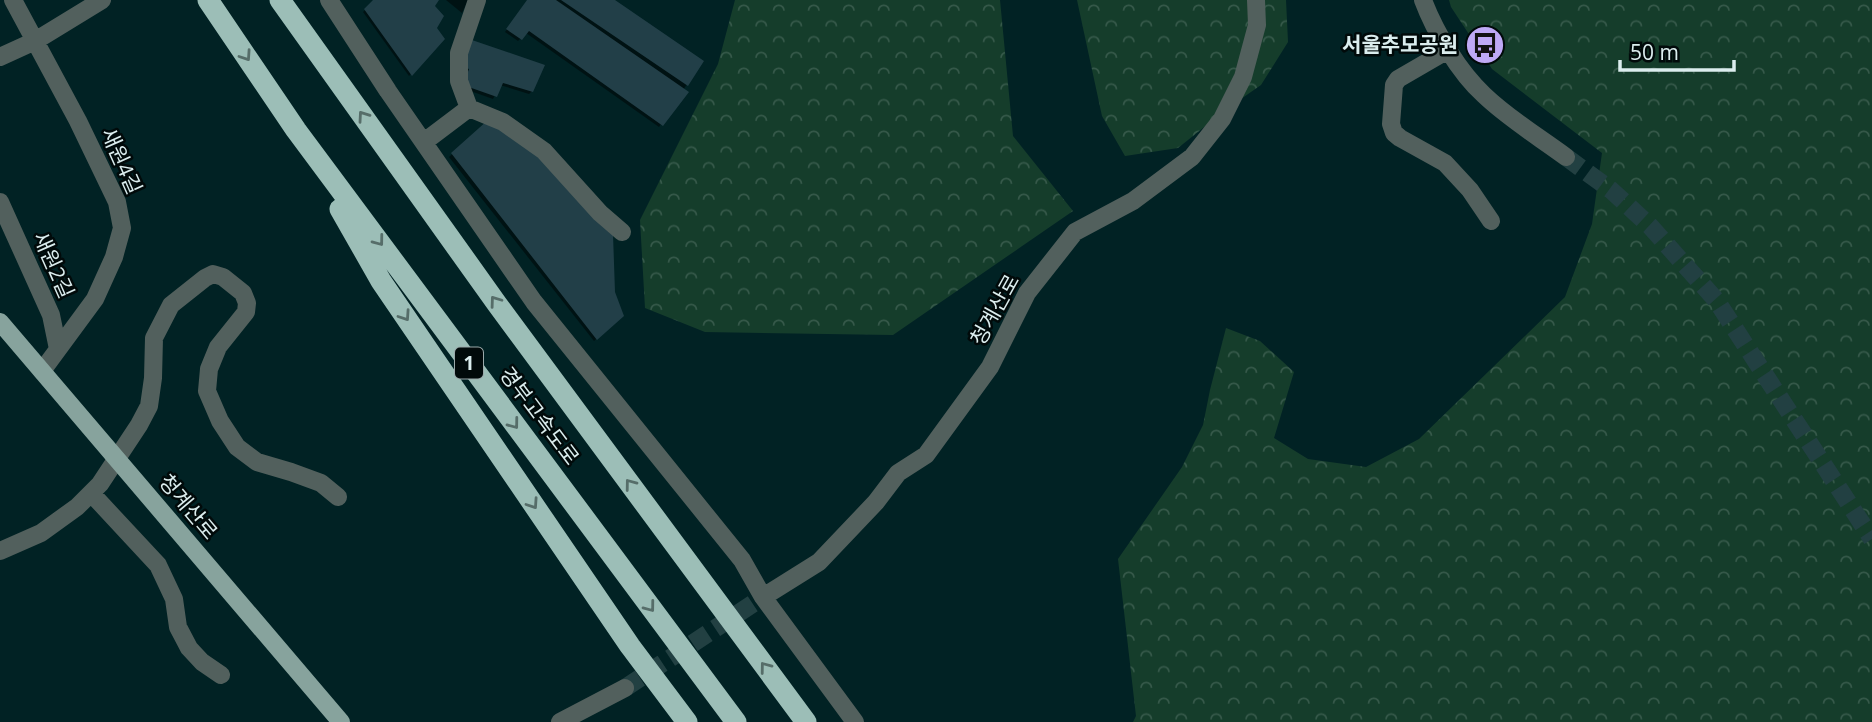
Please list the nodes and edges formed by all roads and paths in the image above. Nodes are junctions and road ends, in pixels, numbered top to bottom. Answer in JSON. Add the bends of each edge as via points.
{"nodes":[{"id":1,"x":13,"y":0,"type":"edge"},
{"id":2,"x":102,"y":0,"type":"edge"},
{"id":3,"x":208,"y":0,"type":"edge"},
{"id":4,"x":280,"y":0,"type":"edge"},
{"id":5,"x":329,"y":0,"type":"edge"},
{"id":6,"x":477,"y":0,"type":"edge"},
{"id":7,"x":1256,"y":0,"type":"edge"},
{"id":8,"x":1423,"y":0,"type":"edge"},
{"id":9,"x":36,"y":41,"type":"junction"},
{"id":10,"x":1448,"y":50,"type":"junction"},
{"id":11,"x":0,"y":57,"type":"edge"},
{"id":12,"x":469,"y":108,"type":"junction"},
{"id":13,"x":296,"y":130,"type":"junction"},
{"id":14,"x":424,"y":142,"type":"junction"},
{"id":15,"x":1566,"y":158,"type":"tunnel mouth"},
{"id":16,"x":0,"y":202,"type":"edge"},
{"id":17,"x":1491,"y":221,"type":"dead end"},
{"id":18,"x":622,"y":232,"type":"dead end"},
{"id":19,"x":3,"y":331,"type":"edge"},
{"id":20,"x":58,"y":349,"type":"junction"},
{"id":21,"x":42,"y":371,"type":"junction"},
{"id":22,"x":116,"y":458,"type":"junction"},
{"id":23,"x":91,"y":493,"type":"junction"},
{"id":24,"x":338,"y":497,"type":"dead end"},
{"id":25,"x":0,"y":551,"type":"edge"},
{"id":26,"x":763,"y":597,"type":"junction"},
{"id":27,"x":221,"y":674,"type":"dead end"},
{"id":28,"x":625,"y":688,"type":"tunnel mouth"},
{"id":29,"x":341,"y":722,"type":"edge"},
{"id":30,"x":560,"y":722,"type":"edge"},
{"id":31,"x":685,"y":722,"type":"edge"},
{"id":32,"x":736,"y":722,"type":"edge"},
{"id":33,"x":806,"y":722,"type":"edge"},
{"id":34,"x":855,"y":722,"type":"edge"}],
"edges":[{"from":1,"to":9,"type":"street","name":"새원4길"},
{"from":2,"to":9,"type":"street"},
{"from":3,"to":13,"type":"highway","name":"경부고속도로","number":"1","one_way":true},
{"from":33,"to":4,"type":"highway","name":"경부고속도로","one_way":true,"via":[[497,304]]},
{"from":5,"to":14,"type":"street"},
{"from":6,"to":12,"type":"street","via":[[459,53],[459,81]]},
{"from":7,"to":26,"type":"street","name":"청계산로","via":[[1256,25],[1243,77],[1222,119],[1192,157],[1133,201],[1075,232],[1027,293],[990,367],[926,455],[898,473],[819,562]]},
{"from":8,"to":10,"type":"street"},
{"from":9,"to":11,"type":"street"},
{"from":9,"to":20,"type":"street","name":"새원4길","via":[[117,202],[122,228],[95,299]]},
{"from":10,"to":15,"type":"street","via":[[1483,94]]},
{"from":10,"to":17,"type":"street","via":[[1398,79],[1392,91],[1391,124],[1400,138],[1445,163]]},
{"from":12,"to":14,"type":"street"},
{"from":12,"to":18,"type":"street","via":[[503,122],[544,151]]},
{"from":13,"to":31,"type":"highway","one_way":true,"via":[[381,281]]},
{"from":13,"to":32,"type":"highway","name":"경부고속도로","number":"1","one_way":true},
{"from":14,"to":26,"type":"street","via":[[534,302],[742,560]]},
{"from":16,"to":20,"type":"street","name":"새원2길","via":[[51,315]]},
{"from":19,"to":21,"type":"main road","name":"청계산로"},
{"from":20,"to":21,"type":"street","name":"새원4길"},
{"from":21,"to":22,"type":"main road","name":"청계산로"},
{"from":22,"to":23,"type":"street"},
{"from":22,"to":24,"type":"street","via":[[149,406],[154,338],[171,305],[213,274],[243,293],[247,303],[246,312],[218,347],[209,369],[207,391],[220,421],[237,447],[257,462],[321,484]]},
{"from":22,"to":29,"type":"main road","name":"청계산로"},
{"from":23,"to":25,"type":"street","via":[[41,533]]},
{"from":23,"to":27,"type":"street","via":[[158,565],[189,648]]},
{"from":26,"to":34,"type":"street"},
{"from":28,"to":30,"type":"street"}]}
